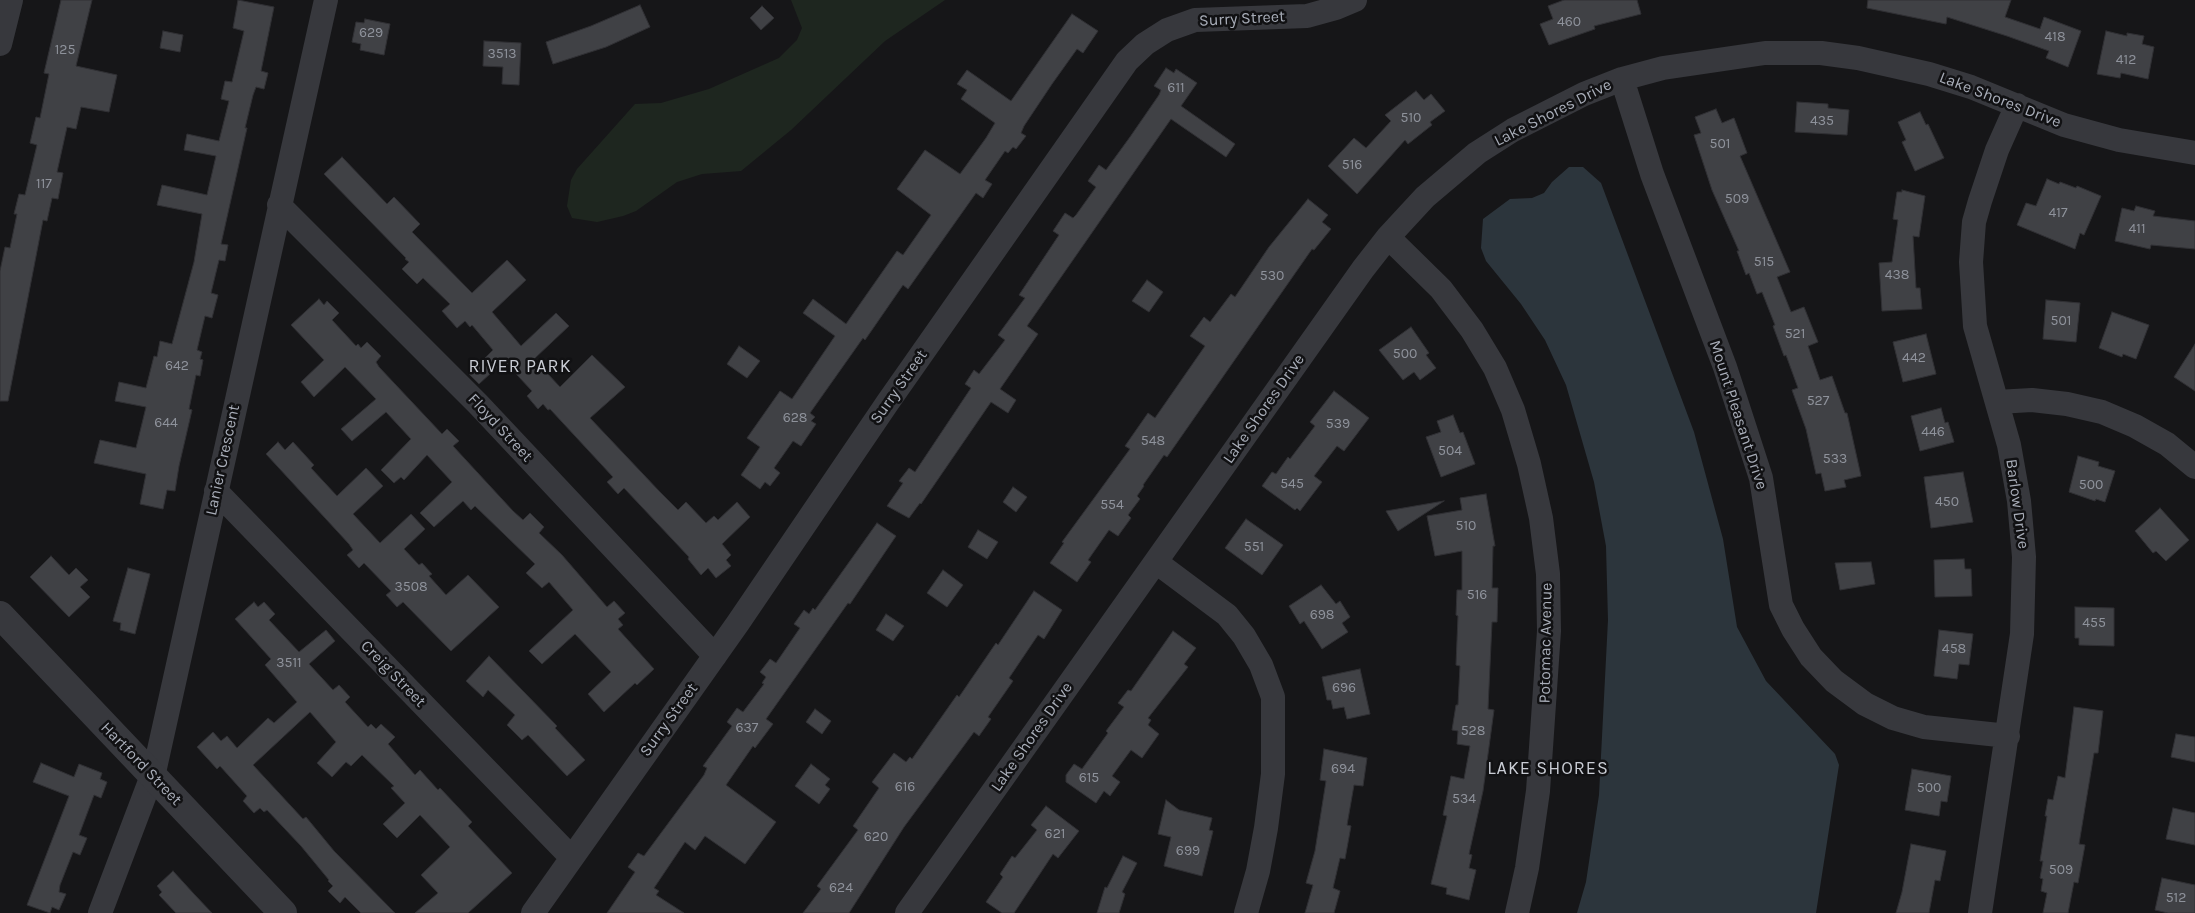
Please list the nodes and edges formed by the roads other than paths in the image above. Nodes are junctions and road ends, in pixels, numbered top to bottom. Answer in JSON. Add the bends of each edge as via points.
{"nodes":[{"id":1,"x":11,"y":0,"type":"edge"},
{"id":2,"x":326,"y":0,"type":"edge"},
{"id":3,"x":1355,"y":0,"type":"edge"},
{"id":4,"x":0,"y":44,"type":"edge"},
{"id":5,"x":1622,"y":79,"type":"junction"},
{"id":6,"x":2017,"y":105,"type":"junction"},
{"id":7,"x":2195,"y":153,"type":"edge"},
{"id":8,"x":279,"y":205,"type":"junction"},
{"id":9,"x":1388,"y":237,"type":"junction"},
{"id":10,"x":1996,"y":402,"type":"junction"},
{"id":11,"x":2195,"y":467,"type":"edge"},
{"id":12,"x":216,"y":491,"type":"junction"},
{"id":13,"x":1156,"y":562,"type":"junction"},
{"id":14,"x":0,"y":615,"type":"edge"},
{"id":15,"x":714,"y":656,"type":"junction"},
{"id":16,"x":2008,"y":736,"type":"junction"},
{"id":17,"x":152,"y":776,"type":"junction"},
{"id":18,"x":571,"y":857,"type":"junction"},
{"id":19,"x":100,"y":913,"type":"edge"},
{"id":20,"x":283,"y":913,"type":"edge"},
{"id":21,"x":533,"y":913,"type":"edge"},
{"id":22,"x":908,"y":913,"type":"edge"},
{"id":23,"x":1246,"y":913,"type":"edge"},
{"id":24,"x":1517,"y":913,"type":"edge"},
{"id":25,"x":1980,"y":913,"type":"edge"}],
"edges":[{"from":1,"to":4,"type":"street"},
{"from":2,"to":8,"type":"street","name":"Lanier Crescent"},
{"from":3,"to":15,"type":"street","name":"Surry Street","via":[[1307,16],[1195,20],[1166,30],[1127,61]]},
{"from":5,"to":6,"type":"street","name":"Lake Shores Drive","via":[[1709,59],[1765,52],[1821,53],[1929,74]]},
{"from":5,"to":9,"type":"street","name":"Lake Shores Drive","via":[[1584,94],[1513,130],[1477,153],[1425,197]]},
{"from":5,"to":16,"type":"street","name":"Mount Pleasant Drive","via":[[1652,174],[1725,367],[1761,478],[1781,605],[1793,629],[1811,657],[1834,681],[1865,704],[1893,718],[1924,727]]},
{"from":6,"to":7,"type":"street","name":"Lake Shores Drive","via":[[2064,125],[2119,140]]},
{"from":6,"to":10,"type":"street","name":"Barlow Drive","via":[[1980,201],[1974,222],[1971,262],[1975,326]]},
{"from":8,"to":12,"type":"street","name":"Lanier Crescent"},
{"from":8,"to":15,"type":"street","name":"Floyd Street","via":[[478,404]]},
{"from":9,"to":13,"type":"street","name":"Lake Shores Drive"},
{"from":9,"to":24,"type":"street","name":"Potomac Avenue","via":[[1441,289],[1472,330],[1494,368],[1513,410],[1541,518],[1548,574],[1548,649],[1538,791]]},
{"from":10,"to":11,"type":"street","via":[[2032,400],[2102,412],[2159,439]]},
{"from":10,"to":16,"type":"street","name":"Barlow Drive","via":[[2009,445],[2024,557],[2022,634]]},
{"from":12,"to":17,"type":"street","name":"Lanier Crescent"},
{"from":12,"to":18,"type":"street","name":"Creig Street"},
{"from":13,"to":22,"type":"street","name":"Lake Shores Drive"},
{"from":13,"to":23,"type":"street","via":[[1227,615],[1261,665],[1273,697],[1273,774],[1258,872]]},
{"from":14,"to":17,"type":"street","name":"Hartford Street"},
{"from":15,"to":18,"type":"street","name":"Surry Street"},
{"from":16,"to":25,"type":"street","name":"Barlow Drive"},
{"from":17,"to":19,"type":"street","name":"Lanier Crescent"},
{"from":17,"to":20,"type":"street","name":"Hartford Street"},
{"from":18,"to":21,"type":"street","name":"Surry Street"}]}
